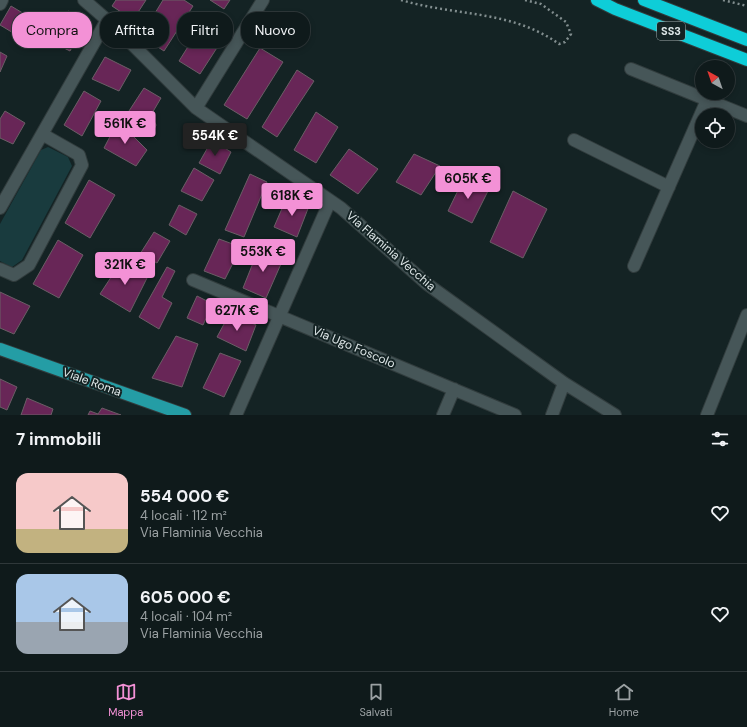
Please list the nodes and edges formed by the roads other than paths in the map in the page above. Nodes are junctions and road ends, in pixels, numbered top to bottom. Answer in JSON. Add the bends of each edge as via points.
{"nodes":[{"id":1,"x":2,"y":0,"type":"edge"},
{"id":2,"x":84,"y":0,"type":"edge"},
{"id":3,"x":263,"y":0,"type":"edge"},
{"id":4,"x":597,"y":0,"type":"edge"},
{"id":5,"x":644,"y":0,"type":"edge"},
{"id":6,"x":0,"y":4,"type":"edge"},
{"id":7,"x":100,"y":14,"type":"edge"},
{"id":8,"x":100,"y":32,"type":"edge"},
{"id":9,"x":747,"y":40,"type":"edge"},
{"id":10,"x":135,"y":48,"type":"edge"},
{"id":11,"x":747,"y":60,"type":"edge"},
{"id":12,"x":631,"y":68,"type":"dead end"},
{"id":13,"x":695,"y":95,"type":"edge"},
{"id":14,"x":707,"y":100,"type":"joint"},
{"id":15,"x":196,"y":108,"type":"junction"},
{"id":16,"x":747,"y":116,"type":"edge"},
{"id":17,"x":42,"y":134,"type":"junction"},
{"id":18,"x":574,"y":140,"type":"dead end"},
{"id":19,"x":669,"y":187,"type":"junction"},
{"id":20,"x":330,"y":201,"type":"junction"},
{"id":21,"x":0,"y":208,"type":"edge"},
{"id":22,"x":634,"y":266,"type":"dead end"},
{"id":23,"x":0,"y":269,"type":"edge"},
{"id":24,"x":193,"y":280,"type":"dead end"},
{"id":25,"x":747,"y":315,"type":"edge"},
{"id":26,"x":280,"y":316,"type":"junction"},
{"id":27,"x":0,"y":350,"type":"edge"},
{"id":28,"x":564,"y":383,"type":"junction"},
{"id":29,"x":454,"y":389,"type":"junction"},
{"id":30,"x":182,"y":415,"type":"edge"},
{"id":31,"x":236,"y":415,"type":"edge"},
{"id":32,"x":443,"y":415,"type":"edge"},
{"id":33,"x":515,"y":415,"type":"edge"},
{"id":34,"x":552,"y":415,"type":"edge"},
{"id":35,"x":615,"y":415,"type":"edge"},
{"id":36,"x":707,"y":415,"type":"edge"}],
"edges":[{"from":1,"to":6,"type":"street"},
{"from":2,"to":7,"type":"street","name":"Via Flaminia Vecchia"},
{"from":3,"to":15,"type":"street"},
{"from":4,"to":11,"type":"highway","number":"SS3"},
{"from":5,"to":9,"type":"highway","number":"SS3"},
{"from":8,"to":17,"type":"street"},
{"from":10,"to":15,"type":"street","name":"Via Flaminia Vecchia"},
{"from":12,"to":13,"type":"street"},
{"from":14,"to":16,"type":"street"},
{"from":14,"to":19,"type":"street"},
{"from":15,"to":20,"type":"street","name":"Via Flaminia Vecchia"},
{"from":17,"to":21,"type":"street"},
{"from":17,"to":23,"type":"street","via":[[79,155],[82,165],[29,265],[14,275]]},
{"from":18,"to":19,"type":"street"},
{"from":19,"to":22,"type":"street"},
{"from":20,"to":26,"type":"street"},
{"from":20,"to":28,"type":"street","name":"Via Flaminia Vecchia","via":[[427,284]]},
{"from":24,"to":26,"type":"street","name":"Via Ugo Foscolo"},
{"from":25,"to":36,"type":"street"},
{"from":26,"to":29,"type":"street","name":"Via Ugo Foscolo"},
{"from":26,"to":31,"type":"street"},
{"from":27,"to":30,"type":"main road","name":"Viale Roma"},
{"from":28,"to":34,"type":"street"},
{"from":28,"to":35,"type":"street","name":"Via Flaminia Vecchia"},
{"from":29,"to":32,"type":"street"},
{"from":29,"to":33,"type":"street","name":"Via Ugo Foscolo"}]}
